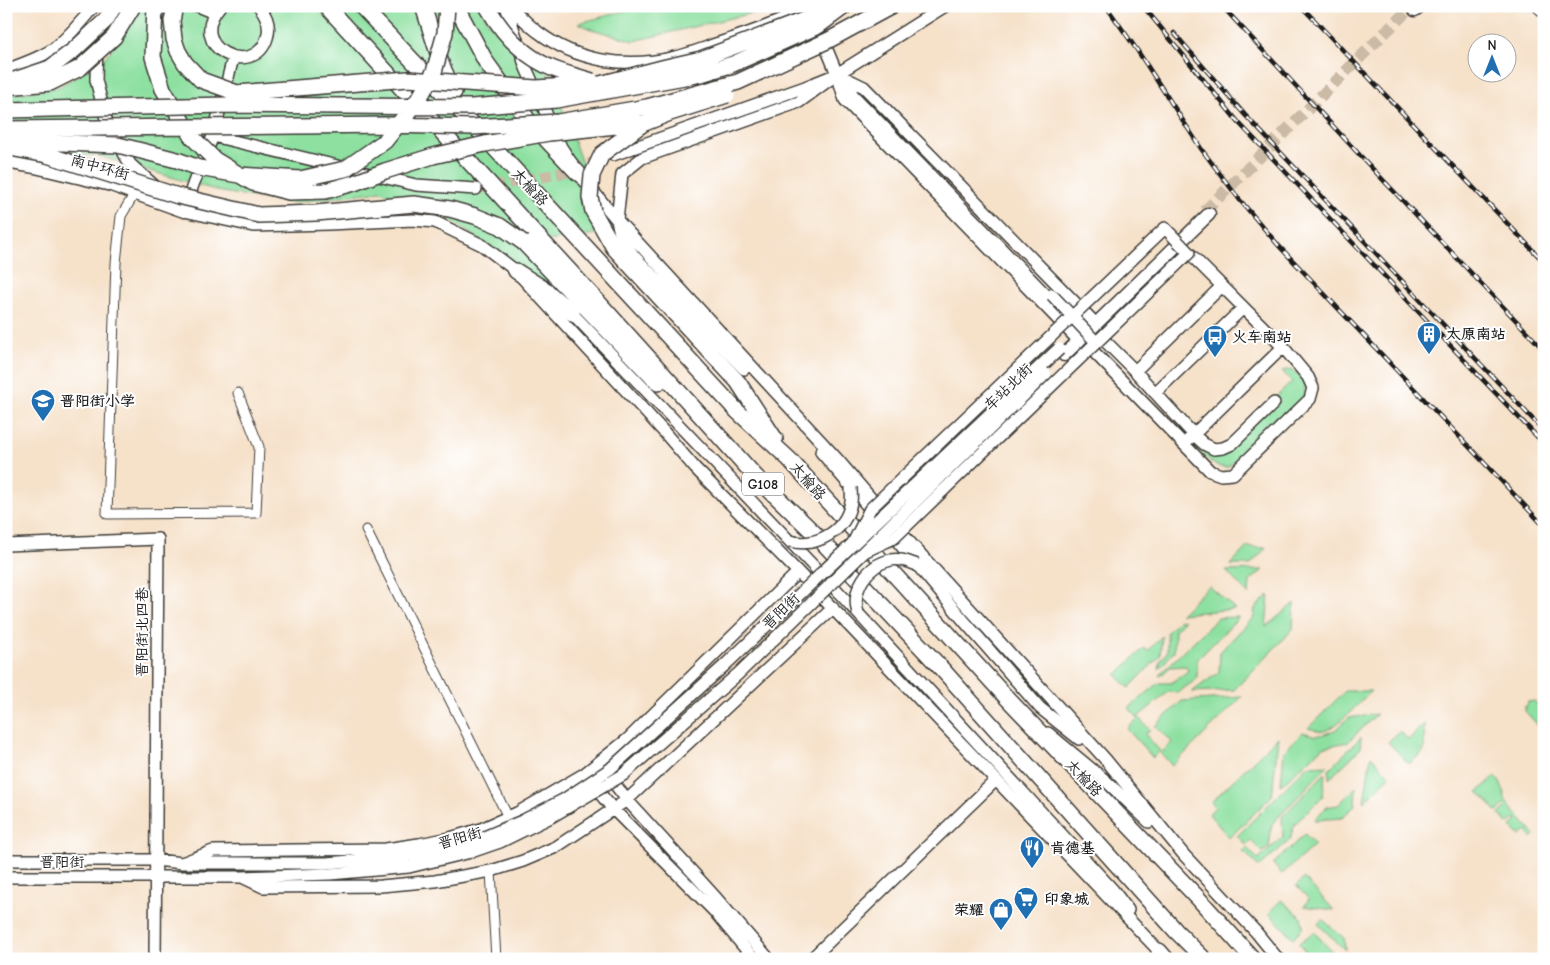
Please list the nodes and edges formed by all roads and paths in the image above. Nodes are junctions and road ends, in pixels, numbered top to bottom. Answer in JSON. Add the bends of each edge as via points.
{"nodes":[{"id":1,"x":94,"y":6,"type":"edge"},
{"id":2,"x":106,"y":6,"type":"edge"},
{"id":3,"x":114,"y":6,"type":"edge"},
{"id":4,"x":133,"y":6,"type":"edge"},
{"id":5,"x":155,"y":6,"type":"edge"},
{"id":6,"x":175,"y":6,"type":"edge"},
{"id":7,"x":197,"y":6,"type":"edge"},
{"id":8,"x":259,"y":6,"type":"edge"},
{"id":9,"x":361,"y":6,"type":"edge"},
{"id":10,"x":424,"y":6,"type":"edge"},
{"id":11,"x":446,"y":6,"type":"edge"},
{"id":12,"x":456,"y":6,"type":"edge"},
{"id":13,"x":486,"y":6,"type":"edge"},
{"id":14,"x":506,"y":6,"type":"edge"},
{"id":15,"x":510,"y":6,"type":"edge"},
{"id":16,"x":840,"y":6,"type":"edge"},
{"id":17,"x":845,"y":6,"type":"edge"},
{"id":18,"x":892,"y":6,"type":"edge"},
{"id":19,"x":898,"y":6,"type":"edge"},
{"id":20,"x":945,"y":6,"type":"edge"},
{"id":21,"x":1536,"y":6,"type":"edge"},
{"id":22,"x":809,"y":7,"type":"edge"},
{"id":23,"x":327,"y":9,"type":"edge"},
{"id":24,"x":217,"y":10,"type":"edge"},
{"id":25,"x":1544,"y":14,"type":"edge"},
{"id":26,"x":233,"y":58,"type":"junction"},
{"id":27,"x":6,"y":70,"type":"edge"},
{"id":28,"x":837,"y":74,"type":"junction"},
{"id":29,"x":6,"y":83,"type":"edge"},
{"id":30,"x":600,"y":84,"type":"junction"},
{"id":31,"x":6,"y":87,"type":"edge"},
{"id":32,"x":6,"y":110,"type":"edge"},
{"id":33,"x":465,"y":116,"type":"junction"},
{"id":34,"x":645,"y":122,"type":"junction"},
{"id":35,"x":6,"y":129,"type":"edge"},
{"id":36,"x":213,"y":136,"type":"junction"},
{"id":37,"x":6,"y":141,"type":"edge"},
{"id":38,"x":6,"y":148,"type":"edge"},
{"id":39,"x":613,"y":155,"type":"tunnel mouth"},
{"id":40,"x":6,"y":162,"type":"edge"},
{"id":41,"x":578,"y":173,"type":"junction"},
{"id":42,"x":476,"y":189,"type":"tunnel mouth"},
{"id":43,"x":135,"y":193,"type":"junction"},
{"id":44,"x":184,"y":211,"type":"junction"},
{"id":45,"x":1207,"y":212,"type":"tunnel mouth"},
{"id":46,"x":617,"y":220,"type":"junction"},
{"id":47,"x":1192,"y":256,"type":"junction"},
{"id":48,"x":516,"y":271,"type":"junction"},
{"id":49,"x":1222,"y":286,"type":"junction"},
{"id":50,"x":1244,"y":308,"type":"junction"},
{"id":51,"x":572,"y":314,"type":"joint"},
{"id":52,"x":1070,"y":318,"type":"junction"},
{"id":53,"x":1094,"y":321,"type":"junction"},
{"id":54,"x":1078,"y":336,"type":"junction"},
{"id":55,"x":1099,"y":346,"type":"junction"},
{"id":56,"x":1282,"y":347,"type":"junction"},
{"id":57,"x":1135,"y":371,"type":"junction"},
{"id":58,"x":1155,"y":392,"type":"junction"},
{"id":59,"x":238,"y":393,"type":"dead end"},
{"id":60,"x":1274,"y":403,"type":"dead end"},
{"id":61,"x":1194,"y":435,"type":"junction"},
{"id":62,"x":1183,"y":444,"type":"junction"},
{"id":63,"x":789,"y":459,"type":"junction"},
{"id":64,"x":756,"y":477,"type":"junction"},
{"id":65,"x":851,"y":487,"type":"junction"},
{"id":66,"x":870,"y":509,"type":"junction"},
{"id":67,"x":886,"y":529,"type":"junction"},
{"id":68,"x":366,"y":530,"type":"dead end"},
{"id":69,"x":790,"y":541,"type":"junction"},
{"id":70,"x":6,"y":545,"type":"edge"},
{"id":71,"x":856,"y":550,"type":"junction"},
{"id":72,"x":917,"y":566,"type":"junction"},
{"id":73,"x":798,"y":572,"type":"junction"},
{"id":74,"x":826,"y":579,"type":"junction"},
{"id":75,"x":833,"y":608,"type":"junction"},
{"id":76,"x":858,"y":613,"type":"junction"},
{"id":77,"x":1006,"y":697,"type":"junction"},
{"id":78,"x":1106,"y":760,"type":"junction"},
{"id":79,"x":598,"y":763,"type":"junction"},
{"id":80,"x":584,"y":774,"type":"junction"},
{"id":81,"x":996,"y":780,"type":"junction"},
{"id":82,"x":626,"y":800,"type":"junction"},
{"id":83,"x":613,"y":809,"type":"junction"},
{"id":84,"x":508,"y":817,"type":"junction"},
{"id":85,"x":470,"y":848,"type":"junction"},
{"id":86,"x":1184,"y":855,"type":"junction"},
{"id":87,"x":6,"y":860,"type":"edge"},
{"id":88,"x":156,"y":860,"type":"junction"},
{"id":89,"x":182,"y":863,"type":"junction"},
{"id":90,"x":491,"y":871,"type":"junction"},
{"id":91,"x":6,"y":877,"type":"edge"},
{"id":92,"x":156,"y":877,"type":"junction"},
{"id":93,"x":242,"y":877,"type":"junction"},
{"id":94,"x":1176,"y":931,"type":"junction"},
{"id":95,"x":1162,"y":955,"type":"edge"},
{"id":96,"x":1253,"y":957,"type":"edge"},
{"id":97,"x":155,"y":959,"type":"edge"},
{"id":98,"x":496,"y":959,"type":"edge"},
{"id":99,"x":754,"y":959,"type":"edge"},
{"id":100,"x":769,"y":959,"type":"edge"},
{"id":101,"x":811,"y":959,"type":"edge"},
{"id":102,"x":1199,"y":959,"type":"edge"},
{"id":103,"x":1204,"y":959,"type":"edge"},
{"id":104,"x":1278,"y":959,"type":"edge"}],
"edges":[{"from":1,"to":27,"type":"main road","via":[[55,48]]},
{"from":2,"to":44,"type":"main road","via":[[97,41],[96,80],[107,123],[130,164]]},
{"from":3,"to":29,"type":"highway","bridge":true,"via":[[106,20],[50,68]]},
{"from":4,"to":31,"type":"highway","bridge":true,"via":[[114,37],[80,68],[50,83]]},
{"from":5,"to":34,"type":"highway","bridge":true,"via":[[154,57],[163,89],[191,136],[215,160],[253,183],[280,190],[325,191],[433,156],[485,144]]},
{"from":6,"to":30,"type":"highway","bridge":true,"via":[[172,21],[174,40],[185,63],[201,80],[237,93],[408,79],[536,88]]},
{"from":7,"to":24,"type":"main road"},
{"from":8,"to":26,"type":"main road","via":[[269,22],[266,42],[252,55]]},
{"from":9,"to":33,"type":"highway","name":"太榆路","number":"G108"},
{"from":10,"to":33,"type":"highway","via":[[442,66]]},
{"from":11,"to":37,"type":"highway","bridge":true,"via":[[445,33],[434,72],[420,97],[385,141],[345,169],[300,179],[239,175],[199,168],[118,145]]},
{"from":12,"to":41,"type":"highway","via":[[486,62],[528,120]]},
{"from":13,"to":30,"type":"highway","bridge":true,"via":[[498,26],[524,52],[547,67]]},
{"from":14,"to":41,"type":"main road","via":[[526,68],[561,147]]},
{"from":15,"to":22,"type":"main road","via":[[537,32],[565,49],[594,60],[626,63],[675,57],[745,34]]},
{"from":16,"to":30,"type":"highway","bridge":true,"via":[[701,60]]},
{"from":17,"to":32,"type":"highway","bridge":true,"via":[[818,26],[733,64],[701,74],[556,100],[472,107],[227,105]]},
{"from":18,"to":35,"type":"highway","bridge":true,"via":[[829,40],[738,82],[647,107],[558,122],[472,127]]},
{"from":19,"to":34,"type":"highway","bridge":true,"via":[[875,27],[726,96]]},
{"from":20,"to":28,"type":"main road"},
{"from":21,"to":25,"type":"street"},
{"from":22,"to":28,"type":"main road"},
{"from":23,"to":64,"type":"highway","name":"太榆路","number":"G108"},
{"from":24,"to":26,"type":"main road","via":[[210,22],[212,40],[217,48]]},
{"from":26,"to":36,"type":"main road"},
{"from":28,"to":39,"type":"main road"},
{"from":28,"to":46,"type":"main road","via":[[799,102],[642,158],[622,174]]},
{"from":28,"to":52,"type":"main road","bridge":true,"via":[[853,95]]},
{"from":28,"to":53,"type":"main road","via":[[864,87]]},
{"from":28,"to":54,"type":"main road","via":[[845,100]]},
{"from":33,"to":63,"type":"highway","name":"太榆路","number":"G108","via":[[737,411]]},
{"from":34,"to":63,"type":"highway","bridge":true,"via":[[602,154],[592,175],[590,197],[593,211],[614,248],[738,382]]},
{"from":36,"to":42,"type":"main road","via":[[416,185]]},
{"from":36,"to":44,"type":"main road"},
{"from":38,"to":64,"type":"highway","bridge":true,"via":[[47,155],[178,196],[258,215],[316,214],[414,204],[450,209],[500,226],[524,243],[658,383]]},
{"from":40,"to":43,"type":"main road","name":"南中环街"},
{"from":41,"to":46,"type":"main road"},
{"from":43,"to":44,"type":"main road","name":"南中环街"},
{"from":43,"to":59,"type":"street","via":[[121,216],[116,263],[107,514],[256,513],[259,447]]},
{"from":44,"to":48,"type":"main road","via":[[253,226],[435,222],[482,245]]},
{"from":45,"to":53,"type":"main road"},
{"from":46,"to":65,"type":"main road","via":[[622,238],[634,256],[787,411]]},
{"from":46,"to":78,"type":"main road","via":[[838,460],[910,545]]},
{"from":47,"to":49,"type":"main road"},
{"from":47,"to":52,"type":"main road","bridge":true,"via":[[1165,228]]},
{"from":47,"to":55,"type":"main road","bridge":true},
{"from":48,"to":51,"type":"highway","via":[[544,289]]},
{"from":48,"to":73,"type":"main road","via":[[695,468]]},
{"from":49,"to":50,"type":"main road"},
{"from":49,"to":57,"type":"main road"},
{"from":50,"to":56,"type":"main road"},
{"from":50,"to":58,"type":"main road"},
{"from":51,"to":69,"type":"main road"},
{"from":52,"to":54,"type":"main road","bridge":true},
{"from":52,"to":66,"type":"main road","bridge":true},
{"from":53,"to":54,"type":"main road"},
{"from":54,"to":55,"type":"main road","bridge":true},
{"from":54,"to":67,"type":"main road","bridge":true},
{"from":55,"to":57,"type":"main road"},
{"from":55,"to":62,"type":"main road"},
{"from":55,"to":67,"type":"main road","bridge":true},
{"from":56,"to":61,"type":"main road"},
{"from":56,"to":62,"type":"main road","via":[[1308,377],[1313,388],[1310,399],[1233,474],[1221,475],[1210,470]]},
{"from":57,"to":58,"type":"main road"},
{"from":58,"to":61,"type":"main road"},
{"from":60,"to":61,"type":"main road","via":[[1232,444],[1223,448],[1214,449]]},
{"from":61,"to":62,"type":"main road"},
{"from":63,"to":77,"type":"highway","name":"太榆路","number":"G108"},
{"from":64,"to":94,"type":"highway","name":"太榆路","number":"G108","via":[[814,533],[941,668]]},
{"from":65,"to":66,"type":"main road"},
{"from":65,"to":69,"type":"main road","bridge":true,"via":[[852,501],[840,527],[814,542],[800,544]]},
{"from":66,"to":67,"type":"main road","bridge":true},
{"from":66,"to":71,"type":"main road","bridge":true},
{"from":67,"to":71,"type":"main road","bridge":true},
{"from":67,"to":71,"type":"main road","bridge":true},
{"from":67,"to":72,"type":"main road"},
{"from":68,"to":84,"type":"street"},
{"from":69,"to":74,"type":"main road"},
{"from":70,"to":88,"type":"main road","name":"晋阳街北四巷","via":[[158,539]]},
{"from":71,"to":74,"type":"main road","bridge":true},
{"from":72,"to":76,"type":"main road","bridge":true,"via":[[903,560],[891,560],[875,567],[858,588]]},
{"from":72,"to":78,"type":"main road","via":[[1040,708]]},
{"from":73,"to":75,"type":"main road"},
{"from":73,"to":79,"type":"main road","via":[[628,739]]},
{"from":74,"to":76,"type":"main road"},
{"from":74,"to":85,"type":"main road","name":"晋阳街","bridge":true,"via":[[610,769],[563,800]]},
{"from":75,"to":81,"type":"main road"},
{"from":75,"to":82,"type":"main road"},
{"from":76,"to":95,"type":"main road","via":[[1113,890]]},
{"from":77,"to":86,"type":"main road","via":[[1106,781]]},
{"from":77,"to":96,"type":"highway","name":"太榆路","number":"G108"},
{"from":78,"to":86,"type":"main road"},
{"from":79,"to":80,"type":"main road"},
{"from":79,"to":82,"type":"main road"},
{"from":80,"to":83,"type":"main road"},
{"from":80,"to":84,"type":"main road"},
{"from":81,"to":95,"type":"main road"},
{"from":81,"to":101,"type":"main road"},
{"from":82,"to":83,"type":"main road"},
{"from":82,"to":100,"type":"main road"},
{"from":83,"to":90,"type":"main road","via":[[556,847]]},
{"from":83,"to":99,"type":"main road","via":[[714,911]]},
{"from":84,"to":89,"type":"main road","via":[[450,838],[386,849],[213,851]]},
{"from":85,"to":89,"type":"main road","name":"晋阳街","via":[[326,864]]},
{"from":85,"to":93,"type":"main road","name":"晋阳街","via":[[409,867]]},
{"from":86,"to":104,"type":"main road"},
{"from":87,"to":88,"type":"main road","name":"晋阳街"},
{"from":88,"to":89,"type":"main road","name":"晋阳街"},
{"from":88,"to":92,"type":"main road","name":"晋阳街北四巷"},
{"from":90,"to":93,"type":"main road","via":[[381,886],[263,887]]},
{"from":90,"to":98,"type":"street"},
{"from":91,"to":92,"type":"main road","name":"晋阳街"},
{"from":92,"to":93,"type":"main road","name":"晋阳街"},
{"from":92,"to":97,"type":"main road","name":"晋阳街北四巷"},
{"from":94,"to":102,"type":"highway"},
{"from":94,"to":103,"type":"highway","name":"太榆路","number":"G108"}]}
